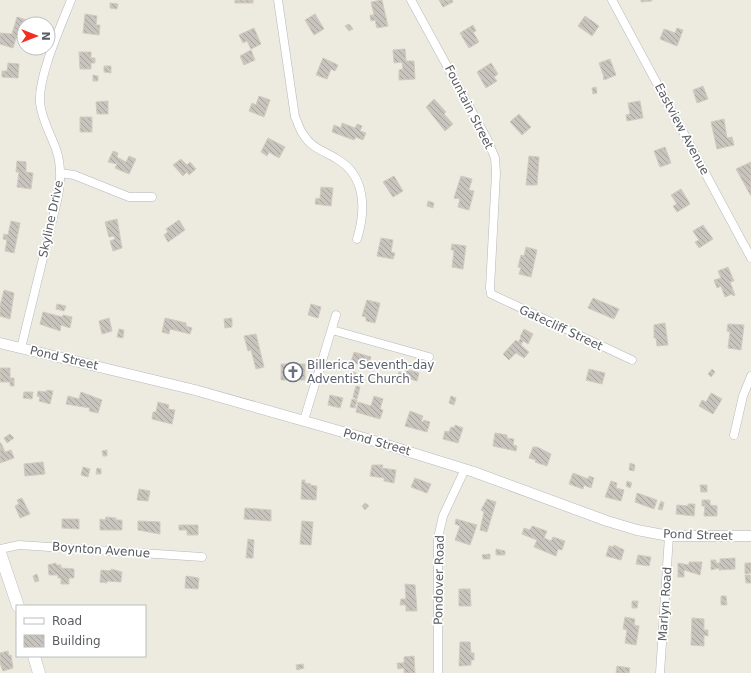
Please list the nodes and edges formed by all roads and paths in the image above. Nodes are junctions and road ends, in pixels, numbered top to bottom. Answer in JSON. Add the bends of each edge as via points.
{"nodes":[{"id":1,"x":71,"y":0,"type":"edge"},
{"id":2,"x":278,"y":0,"type":"edge"},
{"id":3,"x":411,"y":0,"type":"edge"},
{"id":4,"x":612,"y":0,"type":"edge"},
{"id":5,"x":60,"y":173,"type":"junction"},
{"id":6,"x":152,"y":197,"type":"dead end"},
{"id":7,"x":357,"y":239,"type":"dead end"},
{"id":8,"x":751,"y":258,"type":"edge"},
{"id":9,"x":492,"y":294,"type":"joint"},
{"id":10,"x":336,"y":315,"type":"dead end"},
{"id":11,"x":332,"y":330,"type":"junction"},
{"id":12,"x":0,"y":343,"type":"edge"},
{"id":13,"x":21,"y":348,"type":"junction"},
{"id":14,"x":428,"y":357,"type":"dead end"},
{"id":15,"x":632,"y":360,"type":"dead end"},
{"id":16,"x":751,"y":376,"type":"edge"},
{"id":17,"x":304,"y":420,"type":"junction"},
{"id":18,"x":734,"y":435,"type":"dead end"},
{"id":19,"x":465,"y":469,"type":"junction"},
{"id":20,"x":669,"y":536,"type":"junction"},
{"id":21,"x":751,"y":536,"type":"edge"},
{"id":22,"x":0,"y":549,"type":"edge"},
{"id":23,"x":0,"y":554,"type":"edge"},
{"id":24,"x":202,"y":557,"type":"dead end"},
{"id":25,"x":18,"y":605,"type":"edge"},
{"id":26,"x":34,"y":657,"type":"edge"},
{"id":27,"x":39,"y":673,"type":"edge"},
{"id":28,"x":438,"y":673,"type":"edge"},
{"id":29,"x":660,"y":673,"type":"edge"}],
"edges":[{"from":1,"to":5,"type":"street","name":"Skyline Drive","via":[[40,94],[42,115],[56,149]]},
{"from":2,"to":7,"type":"street","via":[[296,117],[302,134],[320,151],[337,159],[354,173],[359,184],[362,216]]},
{"from":3,"to":9,"type":"street","name":"Fountain Street","via":[[495,158],[490,288]]},
{"from":4,"to":8,"type":"street","name":"Eastview Avenue"},
{"from":5,"to":6,"type":"street","via":[[74,175],[129,197]]},
{"from":5,"to":13,"type":"street","name":"Skyline Drive","via":[[57,201]]},
{"from":9,"to":15,"type":"street","name":"Gatecliff Street"},
{"from":10,"to":11,"type":"street"},
{"from":11,"to":14,"type":"street"},
{"from":11,"to":17,"type":"street"},
{"from":12,"to":13,"type":"street","name":"Pond Street"},
{"from":13,"to":17,"type":"street","name":"Pond Street","via":[[195,390]]},
{"from":16,"to":18,"type":"street","via":[[743,396]]},
{"from":17,"to":19,"type":"street","name":"Pond Street"},
{"from":19,"to":20,"type":"street","name":"Pond Street","via":[[607,521]]},
{"from":19,"to":28,"type":"street","name":"Pondover Road","via":[[443,516],[438,538]]},
{"from":20,"to":21,"type":"street","name":"Pond Street"},
{"from":20,"to":29,"type":"street","name":"Marlyn Road"},
{"from":22,"to":24,"type":"street","name":"Boynton Avenue","via":[[22,545]]},
{"from":23,"to":25,"type":"main road"},
{"from":26,"to":27,"type":"main road"}]}
